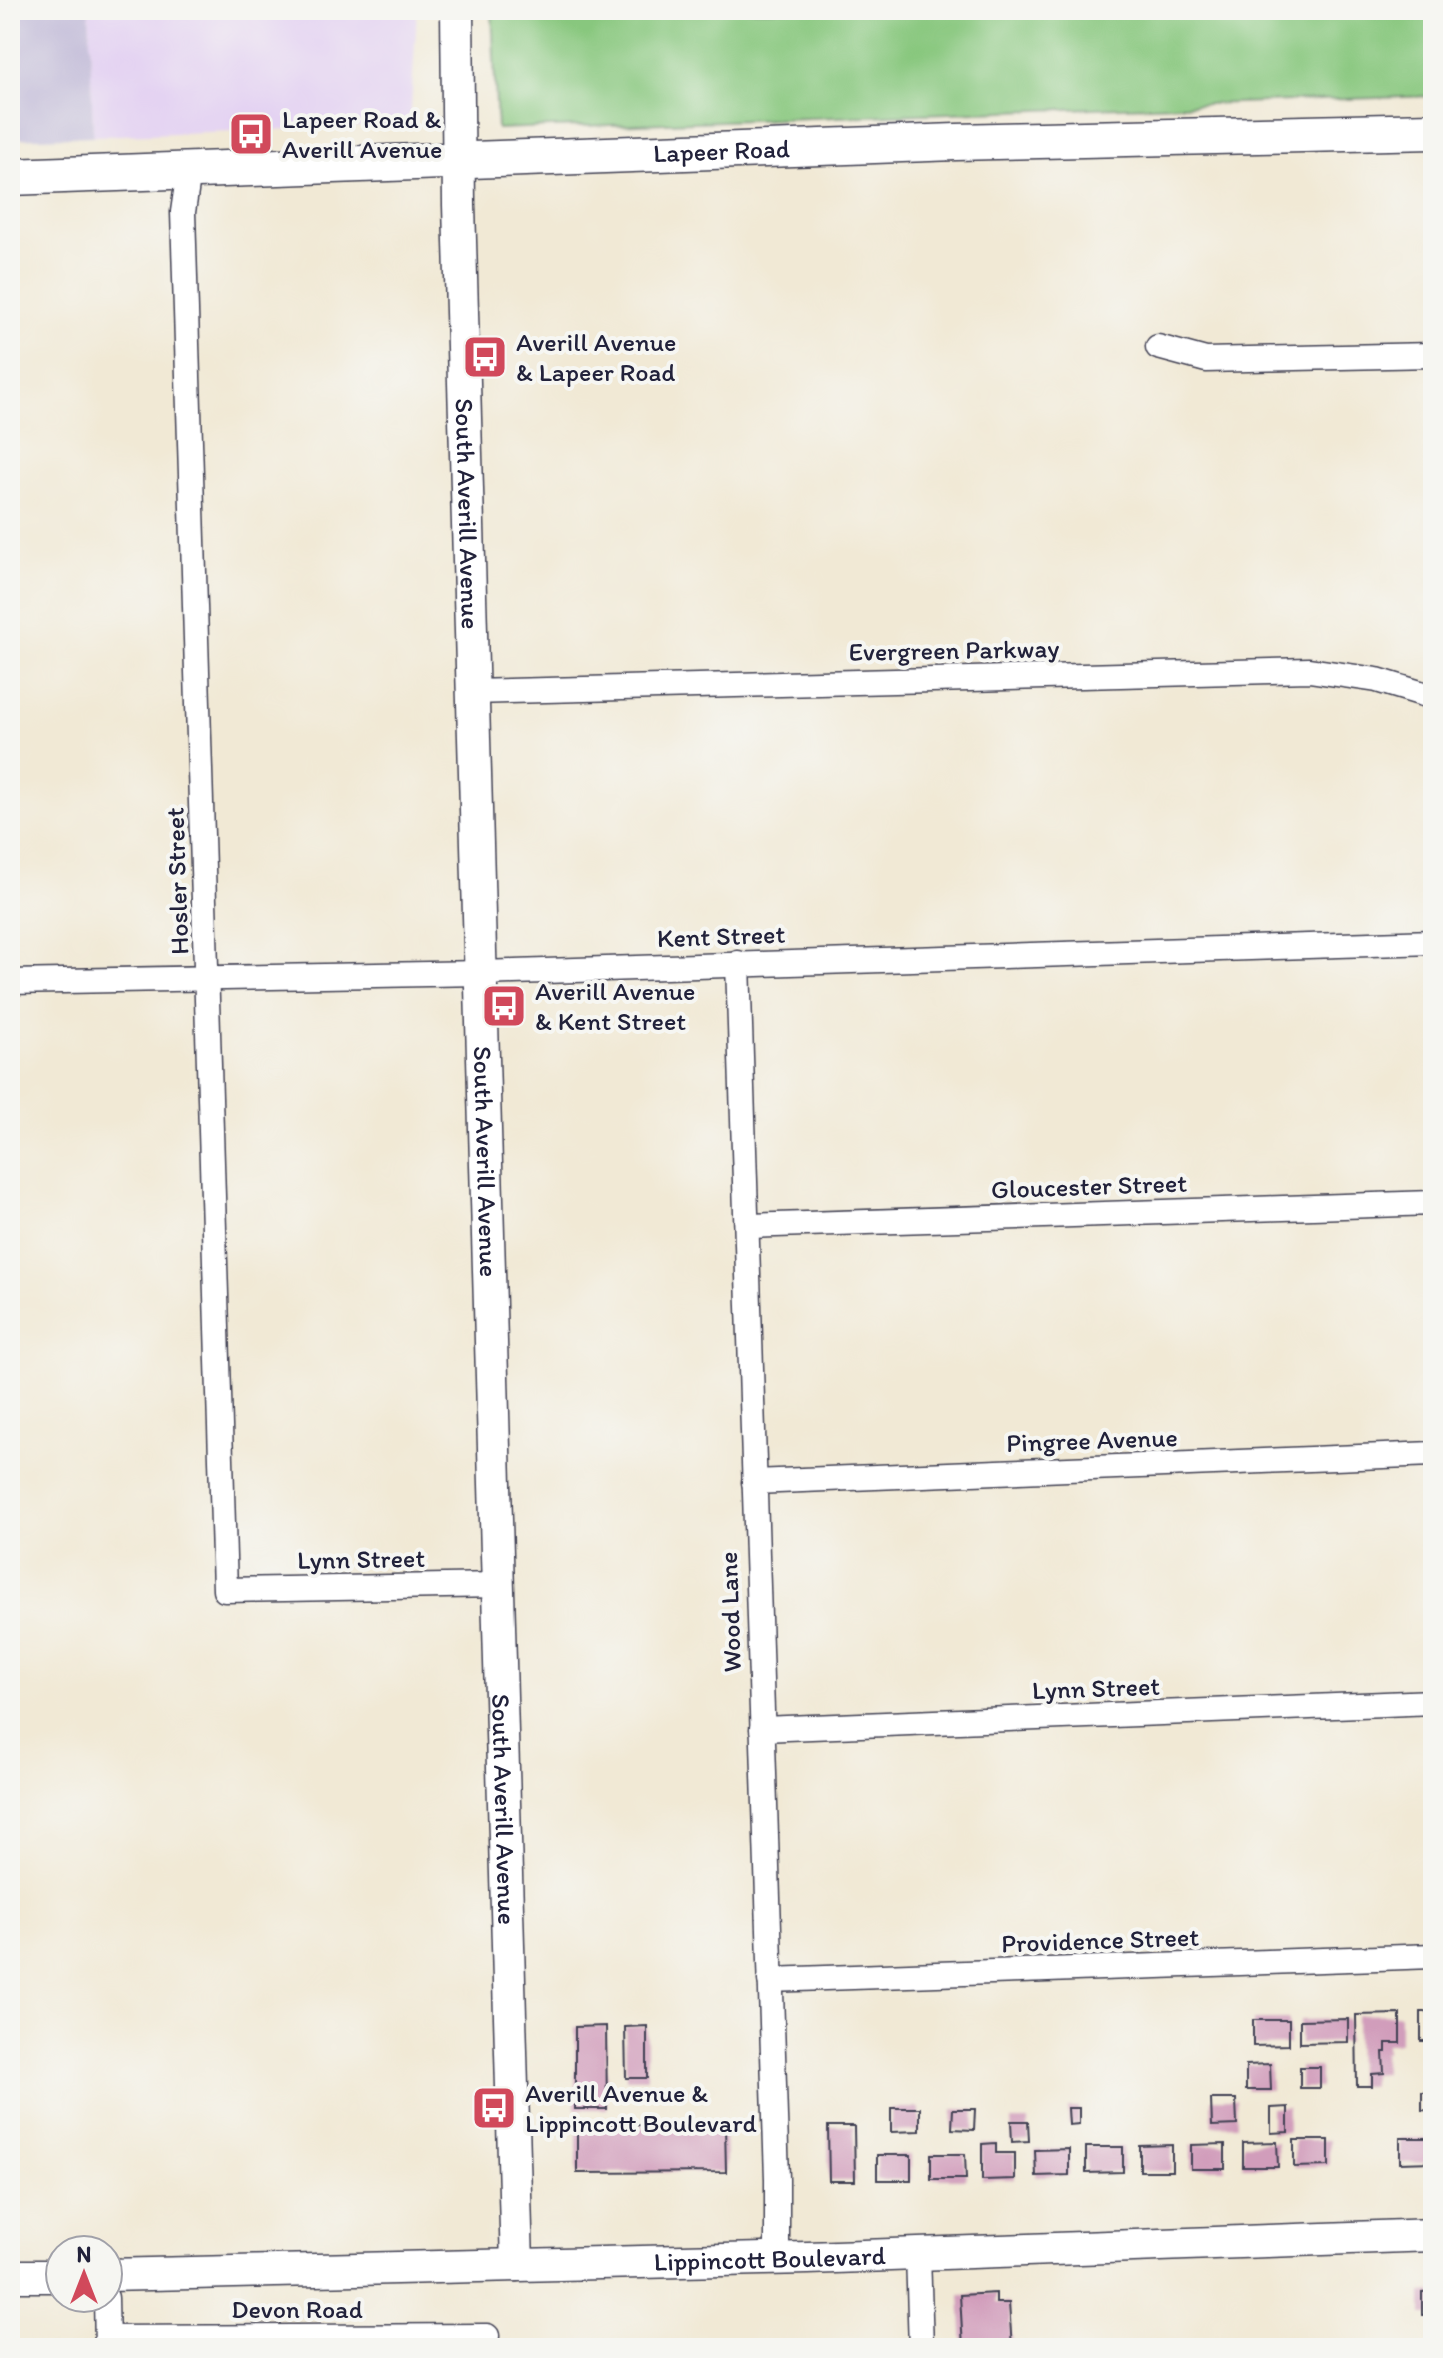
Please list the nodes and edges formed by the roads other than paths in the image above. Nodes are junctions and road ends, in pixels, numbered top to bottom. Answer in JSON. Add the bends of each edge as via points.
{"nodes":[{"id":1,"x":457,"y":10,"type":"edge"},
{"id":2,"x":1433,"y":131,"type":"edge"},
{"id":3,"x":458,"y":161,"type":"junction"},
{"id":4,"x":189,"y":171,"type":"junction"},
{"id":5,"x":10,"y":177,"type":"edge"},
{"id":6,"x":1158,"y":347,"type":"dead end"},
{"id":7,"x":1433,"y":355,"type":"edge"},
{"id":8,"x":473,"y":692,"type":"junction"},
{"id":9,"x":1433,"y":697,"type":"edge"},
{"id":10,"x":1433,"y":942,"type":"edge"},
{"id":11,"x":738,"y":963,"type":"junction"},
{"id":12,"x":481,"y":973,"type":"junction"},
{"id":13,"x":208,"y":979,"type":"junction"},
{"id":14,"x":10,"y":982,"type":"edge"},
{"id":15,"x":1433,"y":1203,"type":"edge"},
{"id":16,"x":748,"y":1226,"type":"junction"},
{"id":17,"x":1433,"y":1454,"type":"edge"},
{"id":18,"x":754,"y":1482,"type":"junction"},
{"id":19,"x":498,"y":1585,"type":"junction"},
{"id":20,"x":225,"y":1590,"type":"joint"},
{"id":21,"x":1433,"y":1702,"type":"edge"},
{"id":22,"x":762,"y":1729,"type":"junction"},
{"id":23,"x":1433,"y":1956,"type":"edge"},
{"id":24,"x":770,"y":1980,"type":"junction"},
{"id":25,"x":1433,"y":2235,"type":"edge"},
{"id":26,"x":918,"y":2254,"type":"junction"},
{"id":27,"x":777,"y":2258,"type":"junction"},
{"id":28,"x":517,"y":2265,"type":"junction"},
{"id":29,"x":124,"y":2275,"type":"edge"},
{"id":30,"x":10,"y":2276,"type":"edge"},
{"id":31,"x":44,"y":2276,"type":"edge"},
{"id":32,"x":106,"y":2314,"type":"edge"},
{"id":33,"x":487,"y":2336,"type":"dead end"},
{"id":34,"x":107,"y":2343,"type":"edge"},
{"id":35,"x":921,"y":2348,"type":"edge"}],
"edges":[{"from":1,"to":3,"type":"street","name":"South Averill Avenue"},
{"from":2,"to":3,"type":"main road","name":"Lapeer Road"},
{"from":3,"to":4,"type":"main road","name":"Lapeer Road"},
{"from":3,"to":8,"type":"street","name":"South Averill Avenue"},
{"from":4,"to":5,"type":"main road","name":"Lapeer Road"},
{"from":4,"to":13,"type":"street","name":"Hosler Street","via":[[183,212]]},
{"from":6,"to":7,"type":"street","via":[[1206,360]]},
{"from":8,"to":9,"type":"street","name":"Evergreen Parkway","via":[[1309,670],[1377,680]]},
{"from":8,"to":12,"type":"street","name":"South Averill Avenue"},
{"from":10,"to":11,"type":"street","name":"Kent Street"},
{"from":11,"to":12,"type":"street","name":"Kent Street"},
{"from":11,"to":16,"type":"street","name":"Wood Lane"},
{"from":12,"to":13,"type":"street","name":"Kent Street"},
{"from":12,"to":19,"type":"street","name":"South Averill Avenue"},
{"from":13,"to":14,"type":"street","name":"Kent Street"},
{"from":13,"to":20,"type":"street","name":"Hosler Street"},
{"from":15,"to":16,"type":"street","name":"Gloucester Street"},
{"from":16,"to":18,"type":"street","name":"Wood Lane"},
{"from":17,"to":18,"type":"street","name":"Pingree Avenue"},
{"from":18,"to":22,"type":"street","name":"Wood Lane"},
{"from":19,"to":20,"type":"street","name":"Lynn Street"},
{"from":19,"to":28,"type":"street","name":"South Averill Avenue"},
{"from":21,"to":22,"type":"street","name":"Lynn Street"},
{"from":22,"to":24,"type":"street","name":"Wood Lane"},
{"from":23,"to":24,"type":"street","name":"Providence Street"},
{"from":24,"to":27,"type":"street","name":"Wood Lane"},
{"from":25,"to":26,"type":"street","name":"Lippincott Boulevard"},
{"from":26,"to":27,"type":"street","name":"Lippincott Boulevard"},
{"from":26,"to":35,"type":"street"},
{"from":27,"to":28,"type":"street","name":"Lippincott Boulevard"},
{"from":28,"to":29,"type":"street","name":"Lippincott Boulevard"},
{"from":30,"to":31,"type":"street"},
{"from":32,"to":34,"type":"street"},
{"from":33,"to":34,"type":"street","name":"Devon Road"}]}
